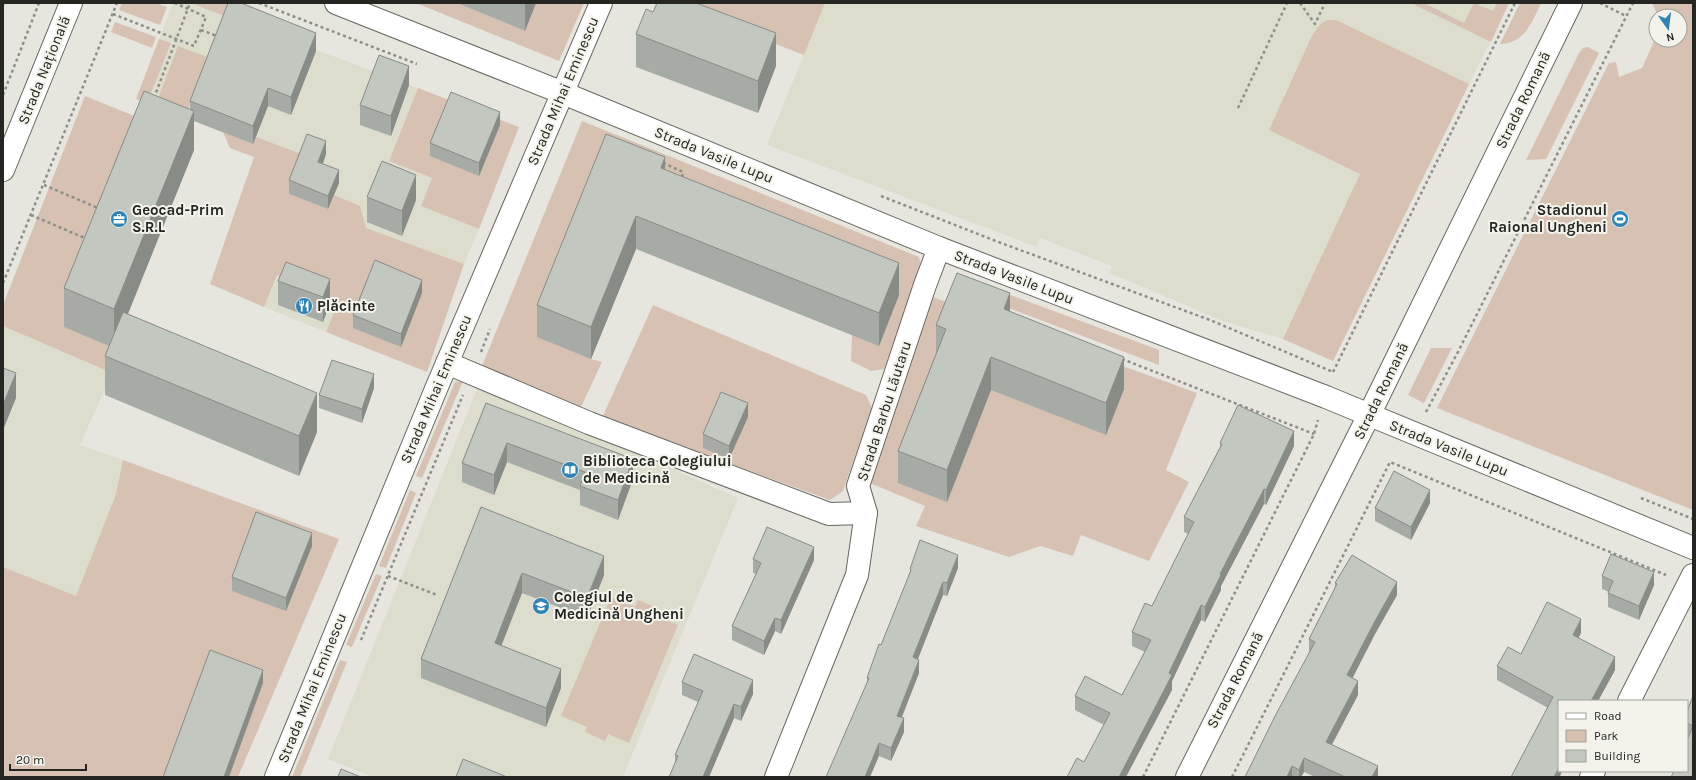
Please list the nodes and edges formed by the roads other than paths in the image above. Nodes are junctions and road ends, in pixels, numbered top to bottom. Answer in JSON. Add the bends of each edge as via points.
{"nodes":[{"id":1,"x":71,"y":3,"type":"edge"},
{"id":2,"x":336,"y":3,"type":"edge"},
{"id":3,"x":602,"y":3,"type":"edge"},
{"id":4,"x":1571,"y":3,"type":"edge"},
{"id":5,"x":563,"y":93,"type":"junction"},
{"id":6,"x":10,"y":135,"type":"edge"},
{"id":7,"x":3,"y":170,"type":"edge"},
{"id":8,"x":939,"y":248,"type":"junction"},
{"id":9,"x":447,"y":363,"type":"junction"},
{"id":10,"x":1369,"y":415,"type":"junction"},
{"id":11,"x":866,"y":513,"type":"junction"},
{"id":12,"x":1693,"y":548,"type":"edge"},
{"id":13,"x":1691,"y":580,"type":"edge"},
{"id":14,"x":1631,"y":700,"type":"edge"},
{"id":15,"x":276,"y":777,"type":"edge"},
{"id":16,"x":776,"y":777,"type":"edge"},
{"id":17,"x":1187,"y":777,"type":"edge"}],
"edges":[{"from":1,"to":6,"type":"street","name":"Strada Națională"},
{"from":2,"to":5,"type":"street","name":"Strada Vasile Lupu"},
{"from":3,"to":5,"type":"street","name":"Strada Mihai Eminescu"},
{"from":4,"to":10,"type":"street","name":"Strada Romană"},
{"from":5,"to":8,"type":"street","name":"Strada Vasile Lupu"},
{"from":5,"to":9,"type":"street","name":"Strada Mihai Eminescu"},
{"from":6,"to":7,"type":"street","name":"Strada Națională"},
{"from":8,"to":10,"type":"street","name":"Strada Vasile Lupu"},
{"from":8,"to":11,"type":"street","name":"Strada Barbu Lăutaru","via":[[858,486]]},
{"from":9,"to":11,"type":"street","via":[[589,422],[830,514]]},
{"from":9,"to":15,"type":"street","name":"Strada Mihai Eminescu"},
{"from":10,"to":12,"type":"street","name":"Strada Vasile Lupu"},
{"from":10,"to":17,"type":"street","name":"Strada Romană"},
{"from":11,"to":16,"type":"street","name":"Strada Barbu Lăutaru","via":[[857,575]]},
{"from":13,"to":14,"type":"street"}]}
